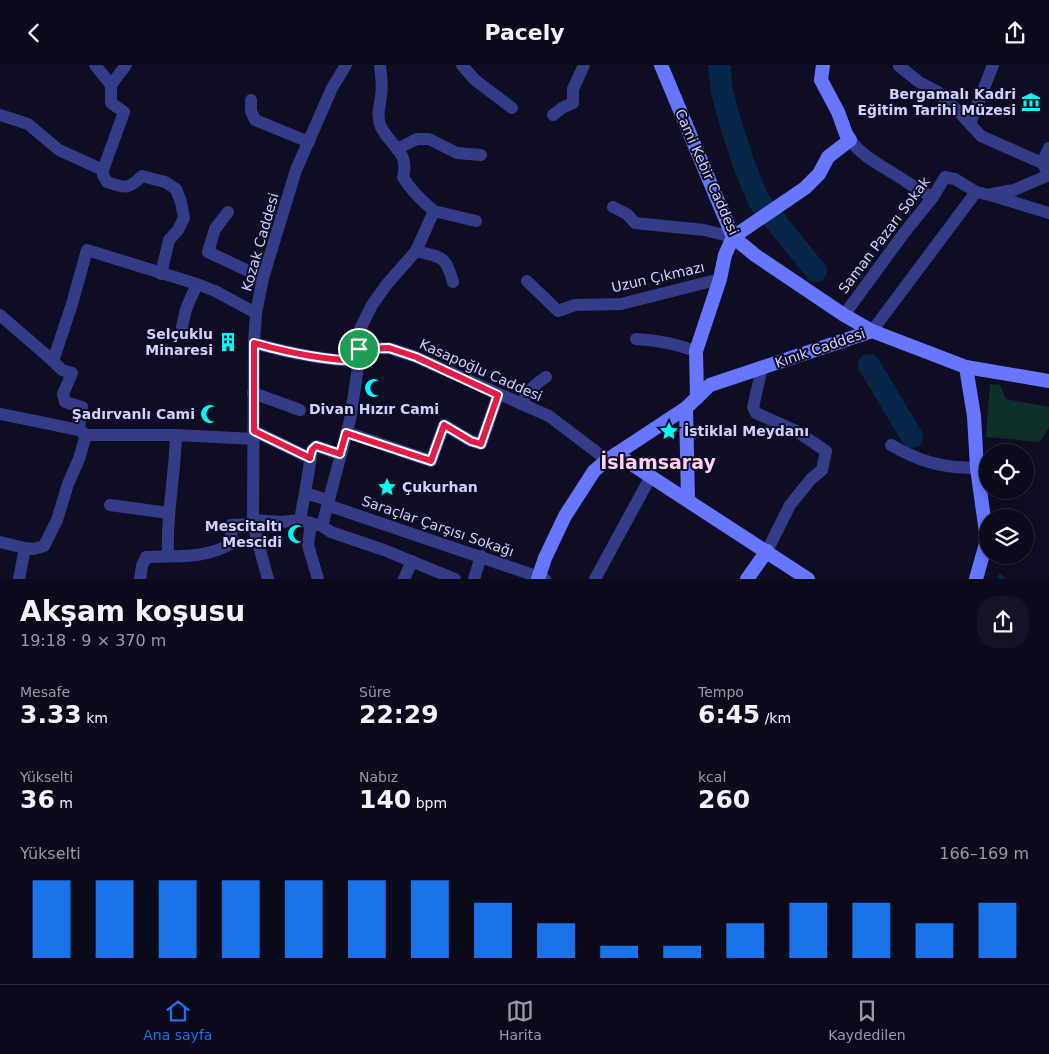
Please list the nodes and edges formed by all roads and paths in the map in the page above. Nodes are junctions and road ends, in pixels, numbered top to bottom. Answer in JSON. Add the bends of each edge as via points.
{"nodes":[{"id":1,"x":95,"y":65,"type":"edge"},
{"id":2,"x":126,"y":65,"type":"edge"},
{"id":3,"x":380,"y":65,"type":"edge"},
{"id":4,"x":462,"y":65,"type":"edge"},
{"id":5,"x":584,"y":65,"type":"edge"},
{"id":6,"x":661,"y":65,"type":"edge"},
{"id":7,"x":823,"y":65,"type":"edge"},
{"id":8,"x":992,"y":65,"type":"edge"},
{"id":9,"x":349,"y":66,"type":"edge"},
{"id":10,"x":900,"y":66,"type":"edge"},
{"id":11,"x":111,"y":85,"type":"junction"},
{"id":12,"x":252,"y":100,"type":"dead end"},
{"id":13,"x":512,"y":107,"type":"dead end"},
{"id":14,"x":0,"y":115,"type":"edge"},
{"id":15,"x":553,"y":115,"type":"dead end"},
{"id":16,"x":970,"y":124,"type":"junction"},
{"id":17,"x":850,"y":140,"type":"junction"},
{"id":18,"x":309,"y":142,"type":"junction"},
{"id":19,"x":396,"y":149,"type":"junction"},
{"id":20,"x":1049,"y":149,"type":"edge"},
{"id":21,"x":481,"y":155,"type":"dead end"},
{"id":22,"x":103,"y":170,"type":"junction"},
{"id":23,"x":1047,"y":170,"type":"edge"},
{"id":24,"x":976,"y":192,"type":"junction"},
{"id":25,"x":990,"y":195,"type":"junction"},
{"id":26,"x":933,"y":197,"type":"junction"},
{"id":27,"x":613,"y":207,"type":"dead end"},
{"id":28,"x":434,"y":211,"type":"junction"},
{"id":29,"x":228,"y":212,"type":"dead end"},
{"id":30,"x":1049,"y":213,"type":"edge"},
{"id":31,"x":476,"y":221,"type":"dead end"},
{"id":32,"x":739,"y":234,"type":"junction"},
{"id":33,"x":416,"y":251,"type":"junction"},
{"id":34,"x":161,"y":274,"type":"junction"},
{"id":35,"x":263,"y":277,"type":"junction"},
{"id":36,"x":720,"y":279,"type":"junction"},
{"id":37,"x":527,"y":281,"type":"dead end"},
{"id":38,"x":453,"y":282,"type":"dead end"},
{"id":39,"x":197,"y":284,"type":"junction"},
{"id":40,"x":256,"y":313,"type":"junction"},
{"id":41,"x":0,"y":315,"type":"edge"},
{"id":42,"x":844,"y":315,"type":"junction"},
{"id":43,"x":182,"y":327,"type":"dead end"},
{"id":44,"x":872,"y":331,"type":"junction"},
{"id":45,"x":636,"y":339,"type":"dead end"},
{"id":46,"x":254,"y":343,"type":"junction"},
{"id":47,"x":696,"y":351,"type":"junction"},
{"id":48,"x":359,"y":355,"type":"junction"},
{"id":49,"x":53,"y":361,"type":"junction"},
{"id":50,"x":966,"y":367,"type":"junction"},
{"id":51,"x":762,"y":368,"type":"junction"},
{"id":52,"x":546,"y":377,"type":"dead end"},
{"id":53,"x":1049,"y":381,"type":"edge"},
{"id":54,"x":254,"y":393,"type":"junction"},
{"id":55,"x":498,"y":395,"type":"junction"},
{"id":56,"x":697,"y":398,"type":"junction"},
{"id":57,"x":520,"y":404,"type":"junction"},
{"id":58,"x":686,"y":408,"type":"junction"},
{"id":59,"x":300,"y":410,"type":"dead end"},
{"id":60,"x":0,"y":414,"type":"edge"},
{"id":61,"x":82,"y":433,"type":"junction"},
{"id":62,"x":346,"y":433,"type":"junction"},
{"id":63,"x":176,"y":435,"type":"junction"},
{"id":64,"x":254,"y":435,"type":"junction"},
{"id":65,"x":890,"y":445,"type":"dead end"},
{"id":66,"x":340,"y":454,"type":"junction"},
{"id":67,"x":612,"y":457,"type":"junction"},
{"id":68,"x":310,"y":458,"type":"junction"},
{"id":69,"x":977,"y":468,"type":"junction"},
{"id":70,"x":651,"y":476,"type":"junction"},
{"id":71,"x":305,"y":493,"type":"junction"},
{"id":72,"x":688,"y":499,"type":"junction"},
{"id":73,"x":327,"y":502,"type":"junction"},
{"id":74,"x":110,"y":505,"type":"dead end"},
{"id":75,"x":168,"y":513,"type":"junction"},
{"id":76,"x":253,"y":522,"type":"junction"},
{"id":77,"x":311,"y":523,"type":"junction"},
{"id":78,"x":0,"y":542,"type":"edge"},
{"id":79,"x":25,"y":548,"type":"junction"},
{"id":80,"x":767,"y":551,"type":"junction"},
{"id":81,"x":168,"y":556,"type":"junction"},
{"id":82,"x":481,"y":556,"type":"junction"},
{"id":83,"x":412,"y":561,"type":"junction"},
{"id":84,"x":541,"y":578,"type":"edge"},
{"id":85,"x":19,"y":579,"type":"edge"},
{"id":86,"x":140,"y":579,"type":"edge"},
{"id":87,"x":268,"y":579,"type":"edge"},
{"id":88,"x":318,"y":579,"type":"edge"},
{"id":89,"x":404,"y":579,"type":"edge"},
{"id":90,"x":455,"y":579,"type":"edge"},
{"id":91,"x":474,"y":579,"type":"edge"},
{"id":92,"x":595,"y":579,"type":"edge"},
{"id":93,"x":747,"y":579,"type":"edge"},
{"id":94,"x":808,"y":579,"type":"edge"},
{"id":95,"x":976,"y":579,"type":"edge"}],
"edges":[{"from":1,"to":11,"type":"street"},
{"from":2,"to":11,"type":"street"},
{"from":3,"to":19,"type":"street","via":[[382,95],[379,118]]},
{"from":4,"to":13,"type":"street","via":[[475,80]]},
{"from":5,"to":15,"type":"street","via":[[573,89],[573,103]]},
{"from":6,"to":32,"type":"main road","name":"Cami Kebir Caddesi"},
{"from":7,"to":17,"type":"main road","via":[[821,80]]},
{"from":8,"to":16,"type":"street"},
{"from":9,"to":18,"type":"street","name":"Kozak Caddesi","via":[[332,88]]},
{"from":10,"to":16,"type":"street","via":[[938,92]]},
{"from":11,"to":22,"type":"street","via":[[111,103],[124,112]]},
{"from":12,"to":18,"type":"street","via":[[251,111],[255,120]]},
{"from":14,"to":22,"type":"street","via":[[28,124],[59,150]]},
{"from":16,"to":23,"type":"street","via":[[981,136]]},
{"from":17,"to":26,"type":"street","via":[[872,161],[916,190]]},
{"from":17,"to":32,"type":"main road","via":[[828,157],[819,174],[800,192]]},
{"from":18,"to":35,"type":"street","name":"Kozak Caddesi","via":[[296,170]]},
{"from":19,"to":21,"type":"street","via":[[417,139],[429,139],[456,153]]},
{"from":19,"to":28,"type":"street","via":[[404,158],[407,184]]},
{"from":20,"to":23,"type":"street"},
{"from":22,"to":34,"type":"street","via":[[107,182],[125,187],[132,186],[142,176],[165,182],[176,189],[184,218],[169,240]]},
{"from":23,"to":25,"type":"street","via":[[1014,190]]},
{"from":24,"to":25,"type":"street"},
{"from":24,"to":26,"type":"street","name":"Saman Pazarı Sokak","via":[[955,179],[945,177]]},
{"from":24,"to":44,"type":"street"},
{"from":25,"to":30,"type":"street"},
{"from":26,"to":42,"type":"street","name":"Saman Pazarı Sokak"},
{"from":27,"to":32,"type":"street","via":[[627,214],[635,223]]},
{"from":28,"to":31,"type":"street"},
{"from":28,"to":33,"type":"street"},
{"from":29,"to":35,"type":"street","via":[[215,229],[208,252]]},
{"from":32,"to":36,"type":"main road","via":[[725,255]]},
{"from":32,"to":42,"type":"main road","name":"Cami Kebir Caddesi","via":[[755,255]]},
{"from":33,"to":38,"type":"street","via":[[441,258],[447,264]]},
{"from":33,"to":48,"type":"street","via":[[372,305],[360,329]]},
{"from":34,"to":39,"type":"street"},
{"from":34,"to":49,"type":"street","via":[[86,250]]},
{"from":35,"to":40,"type":"street","name":"Kozak Caddesi"},
{"from":36,"to":37,"type":"street","name":"Uzun Çıkmazı","via":[[621,304],[575,305],[558,311]]},
{"from":36,"to":47,"type":"main road"},
{"from":39,"to":40,"type":"street"},
{"from":39,"to":43,"type":"street"},
{"from":40,"to":46,"type":"street","name":"Kozak Caddesi"},
{"from":41,"to":49,"type":"street"},
{"from":42,"to":44,"type":"main road","name":"Cami Kebir Caddesi"},
{"from":44,"to":50,"type":"main road","name":"Kınık Caddesi"},
{"from":44,"to":51,"type":"main road","name":"Kınık Caddesi"},
{"from":45,"to":47,"type":"street","via":[[664,342]]},
{"from":46,"to":48,"type":"street","name":"Kasapoğlu Caddesi","via":[[330,360]]},
{"from":46,"to":54,"type":"street","name":"Kozak Caddesi"},
{"from":47,"to":56,"type":"main road"},
{"from":48,"to":55,"type":"street","name":"Kasapoğlu Caddesi","via":[[389,348]]},
{"from":48,"to":62,"type":"street"},
{"from":49,"to":61,"type":"street","via":[[62,370],[72,373],[63,394],[65,402],[82,407]]},
{"from":50,"to":53,"type":"main road","name":"Kınık Caddesi"},
{"from":50,"to":69,"type":"main road","via":[[974,416]]},
{"from":51,"to":56,"type":"main road","name":"Kınık Caddesi","via":[[710,385]]},
{"from":51,"to":80,"type":"street","via":[[753,407],[756,413],[796,431],[826,451],[822,469],[790,505]]},
{"from":52,"to":57,"type":"street","via":[[528,391]]},
{"from":54,"to":59,"type":"street"},
{"from":54,"to":64,"type":"street","name":"Kozak Caddesi"},
{"from":55,"to":57,"type":"street","name":"Kasapoğlu Caddesi"},
{"from":55,"to":62,"type":"street","via":[[481,444],[444,425],[431,461]]},
{"from":56,"to":58,"type":"main road","name":"Kınık Caddesi"},
{"from":57,"to":67,"type":"street","name":"Kasapoğlu Caddesi","via":[[549,416]]},
{"from":58,"to":67,"type":"main road","name":"Kınık Caddesi"},
{"from":58,"to":72,"type":"main road"},
{"from":60,"to":61,"type":"street"},
{"from":61,"to":63,"type":"street"},
{"from":61,"to":79,"type":"street","via":[[79,459],[57,520],[44,546]]},
{"from":62,"to":66,"type":"street"},
{"from":63,"to":64,"type":"street"},
{"from":63,"to":75,"type":"street"},
{"from":64,"to":68,"type":"street"},
{"from":64,"to":76,"type":"street","name":"Kozak Caddesi"},
{"from":65,"to":69,"type":"street","via":[[913,458]]},
{"from":66,"to":68,"type":"street","via":[[316,446]]},
{"from":66,"to":73,"type":"street"},
{"from":67,"to":70,"type":"main road"},
{"from":67,"to":84,"type":"main road","name":"Kınık Caddesi","via":[[594,471],[565,516],[545,558]]},
{"from":68,"to":71,"type":"street"},
{"from":69,"to":95,"type":"main road","via":[[987,540]]},
{"from":70,"to":72,"type":"main road"},
{"from":70,"to":92,"type":"street"},
{"from":71,"to":73,"type":"street","name":"Saraçlar Çarşısı Sokağı"},
{"from":71,"to":77,"type":"street"},
{"from":72,"to":80,"type":"main road"},
{"from":73,"to":77,"type":"street"},
{"from":73,"to":82,"type":"street","name":"Saraçlar Çarşısı Sokağı"},
{"from":74,"to":75,"type":"street"},
{"from":75,"to":81,"type":"street"},
{"from":76,"to":77,"type":"street"},
{"from":76,"to":81,"type":"street","via":[[231,525],[232,543],[224,547],[203,553]]},
{"from":76,"to":87,"type":"street","name":"Kozak Caddesi"},
{"from":77,"to":83,"type":"street"},
{"from":77,"to":88,"type":"street","via":[[308,545]]},
{"from":78,"to":79,"type":"street"},
{"from":79,"to":85,"type":"street"},
{"from":80,"to":93,"type":"main road"},
{"from":80,"to":94,"type":"main road"},
{"from":81,"to":86,"type":"street","via":[[146,557]]},
{"from":82,"to":84,"type":"street","name":"Saraçlar Çarşısı Sokağı"},
{"from":82,"to":91,"type":"street"},
{"from":83,"to":89,"type":"street"},
{"from":83,"to":90,"type":"street"}]}
